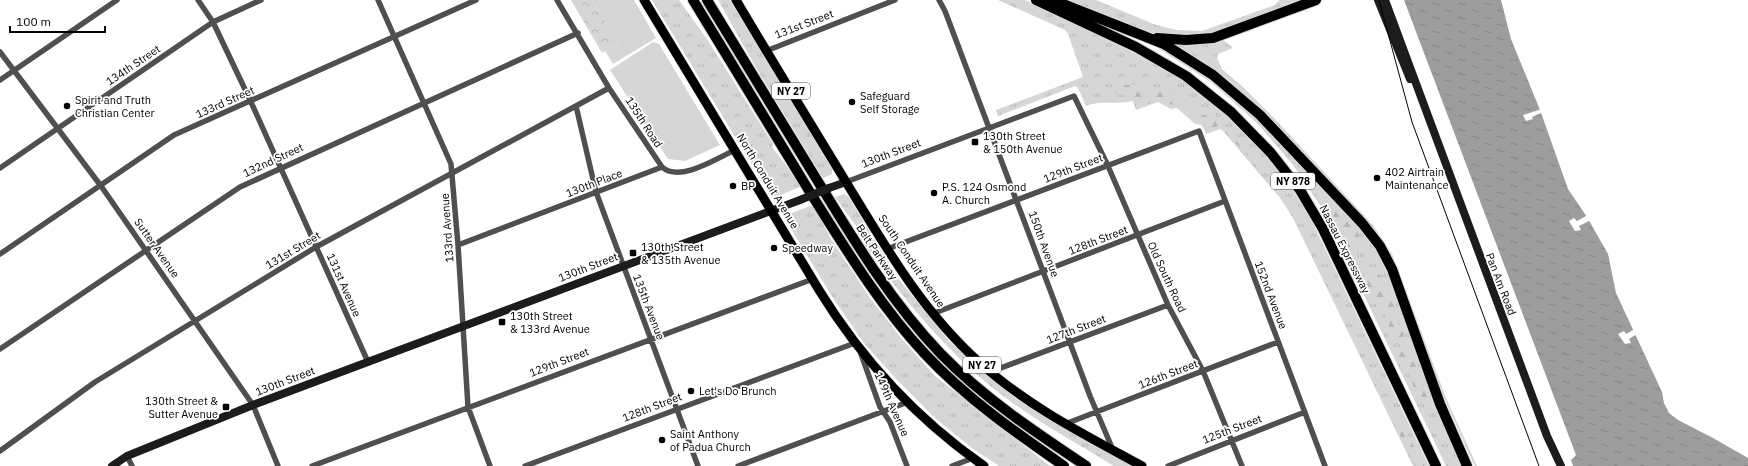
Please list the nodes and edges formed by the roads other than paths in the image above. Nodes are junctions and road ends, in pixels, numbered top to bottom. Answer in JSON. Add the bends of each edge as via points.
{"nodes":[{"id":1,"x":117,"y":0,"type":"edge"},
{"id":2,"x":198,"y":0,"type":"edge"},
{"id":3,"x":261,"y":0,"type":"edge"},
{"id":4,"x":378,"y":0,"type":"edge"},
{"id":5,"x":476,"y":0,"type":"edge"},
{"id":6,"x":557,"y":0,"type":"edge"},
{"id":7,"x":644,"y":0,"type":"edge"},
{"id":8,"x":685,"y":0,"type":"edge"},
{"id":9,"x":693,"y":0,"type":"edge"},
{"id":10,"x":707,"y":0,"type":"edge"},
{"id":11,"x":713,"y":0,"type":"edge"},
{"id":12,"x":736,"y":0,"type":"edge"},
{"id":13,"x":895,"y":0,"type":"edge"},
{"id":14,"x":938,"y":0,"type":"edge"},
{"id":15,"x":1036,"y":0,"type":"edge"},
{"id":16,"x":1053,"y":0,"type":"edge"},
{"id":17,"x":1316,"y":0,"type":"edge"},
{"id":18,"x":1378,"y":0,"type":"edge"},
{"id":19,"x":1385,"y":0,"type":"edge"},
{"id":20,"x":213,"y":22,"type":"junction"},
{"id":21,"x":578,"y":33,"type":"junction"},
{"id":22,"x":395,"y":36,"type":"junction"},
{"id":23,"x":1148,"y":37,"type":"junction"},
{"id":24,"x":732,"y":41,"type":"junction"},
{"id":25,"x":766,"y":50,"type":"junction"},
{"id":26,"x":0,"y":52,"type":"edge"},
{"id":27,"x":14,"y":71,"type":"junction"},
{"id":28,"x":0,"y":80,"type":"edge"},
{"id":29,"x":609,"y":88,"type":"junction"},
{"id":30,"x":1074,"y":96,"type":"joint"},
{"id":31,"x":251,"y":102,"type":"junction"},
{"id":32,"x":425,"y":102,"type":"junction"},
{"id":33,"x":576,"y":106,"type":"junction"},
{"id":34,"x":1424,"y":109,"type":"junction"},
{"id":35,"x":767,"y":120,"type":"junction"},
{"id":36,"x":989,"y":127,"type":"junction"},
{"id":37,"x":58,"y":128,"type":"junction"},
{"id":38,"x":1199,"y":131,"type":"joint"},
{"id":39,"x":735,"y":150,"type":"junction"},
{"id":40,"x":1108,"y":166,"type":"junction"},
{"id":41,"x":280,"y":167,"type":"junction"},
{"id":42,"x":0,"y":168,"type":"edge"},
{"id":43,"x":662,"y":168,"type":"junction"},
{"id":44,"x":452,"y":172,"type":"junction"},
{"id":45,"x":846,"y":182,"type":"junction"},
{"id":46,"x":101,"y":186,"type":"junction"},
{"id":47,"x":596,"y":192,"type":"junction"},
{"id":48,"x":1017,"y":200,"type":"junction"},
{"id":49,"x":1225,"y":201,"type":"junction"},
{"id":50,"x":772,"y":210,"type":"junction"},
{"id":51,"x":1137,"y":236,"type":"junction"},
{"id":52,"x":458,"y":245,"type":"junction"},
{"id":53,"x":316,"y":247,"type":"junction"},
{"id":54,"x":146,"y":249,"type":"junction"},
{"id":55,"x":887,"y":249,"type":"junction"},
{"id":56,"x":0,"y":254,"type":"edge"},
{"id":57,"x":623,"y":266,"type":"junction"},
{"id":58,"x":1043,"y":272,"type":"junction"},
{"id":59,"x":813,"y":279,"type":"junction"},
{"id":60,"x":1168,"y":305,"type":"junction"},
{"id":61,"x":932,"y":314,"type":"junction"},
{"id":62,"x":195,"y":322,"type":"junction"},
{"id":63,"x":463,"y":326,"type":"junction"},
{"id":64,"x":650,"y":338,"type":"junction"},
{"id":65,"x":1070,"y":342,"type":"junction"},
{"id":66,"x":1278,"y":342,"type":"junction"},
{"id":67,"x":858,"y":346,"type":"junction"},
{"id":68,"x":0,"y":349,"type":"edge"},
{"id":69,"x":368,"y":362,"type":"junction"},
{"id":70,"x":1203,"y":371,"type":"junction"},
{"id":71,"x":990,"y":372,"type":"junction"},
{"id":72,"x":908,"y":402,"type":"junction"},
{"id":73,"x":254,"y":405,"type":"junction"},
{"id":74,"x":468,"y":407,"type":"junction"},
{"id":75,"x":677,"y":408,"type":"junction"},
{"id":76,"x":1097,"y":411,"type":"junction"},
{"id":77,"x":884,"y":412,"type":"junction"},
{"id":78,"x":1305,"y":412,"type":"junction"},
{"id":79,"x":1065,"y":424,"type":"junction"},
{"id":80,"x":1231,"y":440,"type":"junction"},
{"id":81,"x":0,"y":451,"type":"edge"},
{"id":82,"x":1114,"y":451,"type":"junction"},
{"id":83,"x":127,"y":456,"type":"junction"},
{"id":84,"x":973,"y":458,"type":"junction"},
{"id":85,"x":112,"y":466,"type":"edge"},
{"id":86,"x":132,"y":466,"type":"edge"},
{"id":87,"x":278,"y":466,"type":"edge"},
{"id":88,"x":312,"y":466,"type":"edge"},
{"id":89,"x":490,"y":466,"type":"edge"},
{"id":90,"x":524,"y":466,"type":"edge"},
{"id":91,"x":698,"y":466,"type":"edge"},
{"id":92,"x":738,"y":466,"type":"edge"},
{"id":93,"x":907,"y":466,"type":"edge"},
{"id":94,"x":952,"y":466,"type":"edge"},
{"id":95,"x":984,"y":466,"type":"edge"},
{"id":96,"x":1063,"y":466,"type":"edge"},
{"id":97,"x":1086,"y":466,"type":"edge"},
{"id":98,"x":1142,"y":466,"type":"edge"},
{"id":99,"x":1168,"y":466,"type":"edge"},
{"id":100,"x":1242,"y":466,"type":"edge"},
{"id":101,"x":1325,"y":466,"type":"edge"},
{"id":102,"x":1436,"y":466,"type":"edge"},
{"id":103,"x":1467,"y":466,"type":"edge"},
{"id":104,"x":1561,"y":466,"type":"edge"}],
"edges":[{"from":1,"to":27,"type":"street"},
{"from":2,"to":20,"type":"street","name":"131st Avenue"},
{"from":3,"to":20,"type":"street","name":"134th Street"},
{"from":4,"to":22,"type":"street","name":"133rd Avenue"},
{"from":5,"to":22,"type":"street","name":"133rd Street"},
{"from":6,"to":21,"type":"street"},
{"from":7,"to":39,"type":"main road","name":"North Conduit Avenue"},
{"from":8,"to":35,"type":"highway","via":[[733,79]]},
{"from":9,"to":35,"type":"highway"},
{"from":10,"to":24,"type":"highway","name":"Belt Parkway"},
{"from":11,"to":24,"type":"highway"},
{"from":12,"to":25,"type":"main road","name":"South Conduit Avenue","number":"NY 27"},
{"from":13,"to":25,"type":"street","name":"131st Street"},
{"from":14,"to":36,"type":"street","name":"150th Avenue","via":[[945,11]]},
{"from":15,"to":102,"type":"highway","name":"Nassau Expressway","number":"NY 878","via":[[1136,47],[1186,76],[1232,112],[1271,153],[1300,190],[1323,229]]},
{"from":16,"to":23,"type":"highway"},
{"from":17,"to":23,"type":"highway","via":[[1213,38],[1186,40]]},
{"from":18,"to":34,"type":"street","name":"Pan Am Road","via":[[1398,53]]},
{"from":19,"to":34,"type":"street","name":"Pan Am Road","via":[[1412,69]]},
{"from":20,"to":31,"type":"street","name":"131st Avenue"},
{"from":20,"to":37,"type":"street","name":"134th Street"},
{"from":21,"to":29,"type":"street"},
{"from":21,"to":32,"type":"street","name":"132nd Street"},
{"from":22,"to":31,"type":"street","name":"133rd Street"},
{"from":22,"to":32,"type":"street","name":"133rd Avenue"},
{"from":23,"to":103,"type":"highway","via":[[1192,60],[1243,100],[1375,239],[1392,269],[1432,383]]},
{"from":24,"to":97,"type":"highway","name":"Belt Parkway","via":[[844,224],[882,282],[914,323],[949,361],[984,393]]},
{"from":25,"to":45,"type":"main road","name":"South Conduit Avenue","number":"NY 27"},
{"from":26,"to":27,"type":"street","name":"Sutter Avenue"},
{"from":27,"to":28,"type":"street"},
{"from":27,"to":37,"type":"street","name":"Sutter Avenue"},
{"from":29,"to":33,"type":"street","name":"131st Street"},
{"from":29,"to":43,"type":"street","name":"135th Road"},
{"from":30,"to":36,"type":"street","name":"130th Street"},
{"from":30,"to":40,"type":"street","name":"Old South Road"},
{"from":31,"to":41,"type":"street","name":"131st Avenue"},
{"from":31,"to":46,"type":"street","name":"133rd Street","via":[[174,135]]},
{"from":32,"to":41,"type":"street","name":"132nd Street"},
{"from":32,"to":44,"type":"street","name":"133rd Avenue"},
{"from":33,"to":44,"type":"street","name":"131st Street"},
{"from":33,"to":47,"type":"street","name":"135th Avenue"},
{"from":34,"to":104,"type":"street","name":"Pan Am Road","via":[[1547,436]]},
{"from":35,"to":96,"type":"highway","via":[[844,246],[908,335],[942,371],[998,420]]},
{"from":36,"to":45,"type":"street","name":"130th Street"},
{"from":36,"to":48,"type":"street","name":"150th Avenue"},
{"from":37,"to":42,"type":"street","name":"134th Street"},
{"from":37,"to":46,"type":"street","name":"Sutter Avenue"},
{"from":38,"to":40,"type":"street","name":"129th Street"},
{"from":38,"to":49,"type":"street","name":"152nd Avenue"},
{"from":39,"to":43,"type":"street","via":[[688,171],[674,173]]},
{"from":39,"to":50,"type":"main road","name":"North Conduit Avenue"},
{"from":40,"to":48,"type":"street","name":"129th Street"},
{"from":40,"to":51,"type":"street","name":"Old South Road"},
{"from":41,"to":53,"type":"street","name":"131st Avenue"},
{"from":41,"to":54,"type":"street","name":"132nd Street","via":[[240,187]]},
{"from":43,"to":47,"type":"street","name":"130th Place"},
{"from":44,"to":52,"type":"street","name":"133rd Avenue"},
{"from":44,"to":53,"type":"street","name":"131st Street"},
{"from":45,"to":50,"type":"street","name":"130th Street","bridge":true},
{"from":45,"to":55,"type":"main road","name":"South Conduit Avenue","number":"NY 27"},
{"from":46,"to":54,"type":"street","name":"Sutter Avenue"},
{"from":46,"to":56,"type":"street","name":"133rd Street"},
{"from":47,"to":52,"type":"street","name":"130th Place"},
{"from":47,"to":57,"type":"street","name":"135th Avenue"},
{"from":48,"to":55,"type":"street","name":"129th Street"},
{"from":48,"to":58,"type":"street","name":"150th Avenue"},
{"from":49,"to":51,"type":"street","name":"128th Street"},
{"from":49,"to":66,"type":"street","name":"152nd Avenue"},
{"from":50,"to":57,"type":"street","name":"130th Street"},
{"from":50,"to":59,"type":"main road","name":"North Conduit Avenue"},
{"from":51,"to":58,"type":"street","name":"128th Street"},
{"from":51,"to":60,"type":"street","name":"Old South Road"},
{"from":52,"to":63,"type":"street","name":"133rd Avenue"},
{"from":53,"to":62,"type":"street","name":"131st Street"},
{"from":53,"to":69,"type":"street","name":"131st Avenue"},
{"from":54,"to":62,"type":"street","name":"Sutter Avenue"},
{"from":54,"to":68,"type":"street","name":"132nd Street"},
{"from":55,"to":61,"type":"main road","name":"South Conduit Avenue","number":"NY 27"},
{"from":57,"to":63,"type":"street","name":"130th Street"},
{"from":57,"to":64,"type":"street","name":"135th Avenue"},
{"from":58,"to":61,"type":"street","name":"128th Street"},
{"from":58,"to":65,"type":"street","name":"150th Avenue"},
{"from":59,"to":64,"type":"street","name":"129th Street"},
{"from":59,"to":67,"type":"main road","name":"North Conduit Avenue"},
{"from":60,"to":65,"type":"street","name":"127th Street"},
{"from":60,"to":70,"type":"street","name":"Old South Road"},
{"from":61,"to":71,"type":"main road","name":"South Conduit Avenue","number":"NY 27"},
{"from":62,"to":73,"type":"street","name":"Sutter Avenue"},
{"from":62,"to":81,"type":"street","name":"131st Street","via":[[95,382]]},
{"from":63,"to":69,"type":"street","name":"130th Street"},
{"from":63,"to":74,"type":"street","name":"133rd Avenue"},
{"from":64,"to":74,"type":"street","name":"129th Street"},
{"from":64,"to":75,"type":"street","name":"135th Avenue"},
{"from":65,"to":71,"type":"street","name":"127th Street"},
{"from":65,"to":76,"type":"street","name":"150th Avenue"},
{"from":66,"to":70,"type":"street","name":"126th Street"},
{"from":66,"to":78,"type":"street","name":"152nd Avenue"},
{"from":67,"to":72,"type":"main road","name":"North Conduit Avenue"},
{"from":67,"to":75,"type":"street","name":"128th Street"},
{"from":67,"to":77,"type":"street","name":"149th Avenue"},
{"from":69,"to":73,"type":"street","name":"130th Street"},
{"from":70,"to":76,"type":"street","name":"126th Street"},
{"from":70,"to":80,"type":"street","name":"Old South Road"},
{"from":71,"to":79,"type":"main road","name":"South Conduit Avenue","number":"NY 27","via":[[1029,402]]},
{"from":72,"to":77,"type":"street"},
{"from":72,"to":84,"type":"main road","name":"North Conduit Avenue"},
{"from":73,"to":83,"type":"street","name":"130th Street"},
{"from":73,"to":87,"type":"street","name":"Sutter Avenue"},
{"from":74,"to":88,"type":"street","name":"129th Street"},
{"from":74,"to":89,"type":"street","name":"133rd Avenue"},
{"from":75,"to":90,"type":"street","name":"128th Street"},
{"from":75,"to":91,"type":"street","name":"135th Avenue"},
{"from":76,"to":79,"type":"street","name":"126th Street"},
{"from":76,"to":82,"type":"street","name":"150th Avenue"},
{"from":77,"to":92,"type":"street"},
{"from":77,"to":93,"type":"street","name":"149th Avenue"},
{"from":78,"to":80,"type":"street","name":"125th Street"},
{"from":78,"to":101,"type":"street","name":"152nd Avenue"},
{"from":79,"to":82,"type":"main road","name":"South Conduit Avenue","number":"NY 27"},
{"from":80,"to":99,"type":"street","name":"125th Street"},
{"from":80,"to":100,"type":"street","name":"Old South Road"},
{"from":82,"to":98,"type":"main road","name":"South Conduit Avenue","number":"NY 27"},
{"from":83,"to":85,"type":"street","name":"130th Street"},
{"from":83,"to":86,"type":"street"},
{"from":84,"to":94,"type":"street"},
{"from":84,"to":95,"type":"main road","name":"North Conduit Avenue"}]}
